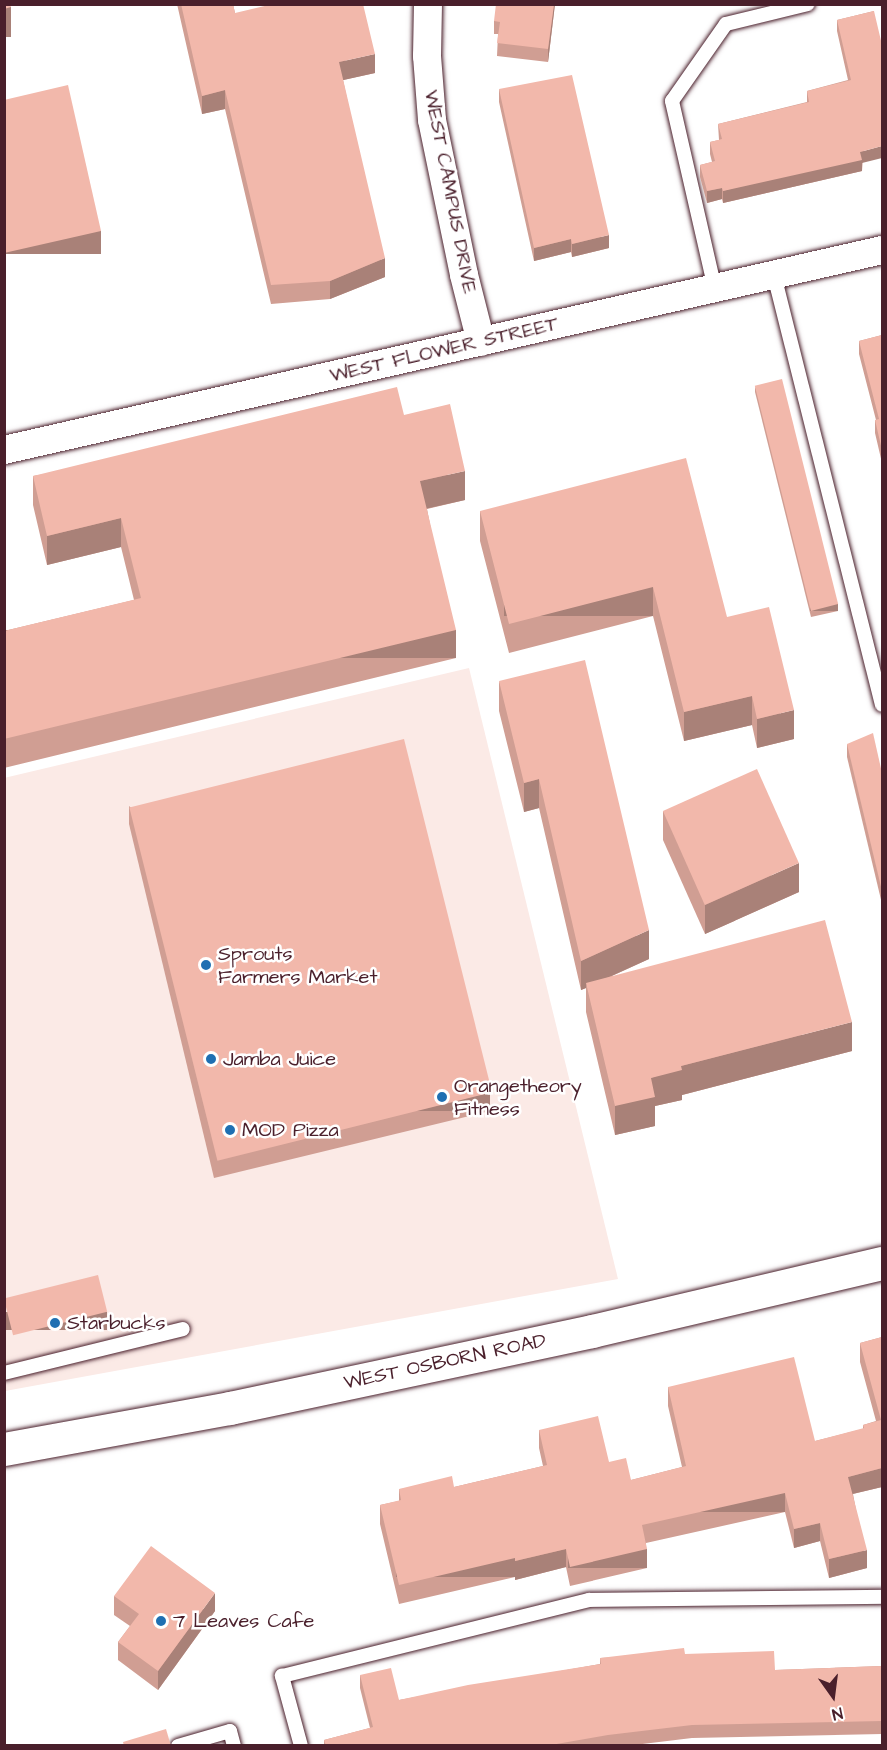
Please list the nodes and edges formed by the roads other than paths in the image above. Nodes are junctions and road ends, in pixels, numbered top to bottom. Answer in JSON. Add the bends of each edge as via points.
{"nodes":[{"id":1,"x":428,"y":4,"type":"edge"},
{"id":2,"x":808,"y":4,"type":"edge"},
{"id":3,"x":882,"y":250,"type":"edge"},
{"id":4,"x":774,"y":275,"type":"junction"},
{"id":5,"x":715,"y":289,"type":"junction"},
{"id":6,"x":481,"y":342,"type":"junction"},
{"id":7,"x":4,"y":450,"type":"edge"},
{"id":8,"x":882,"y":705,"type":"edge"},
{"id":9,"x":882,"y":1263,"type":"edge"},
{"id":10,"x":183,"y":1329,"type":"dead end"},
{"id":11,"x":4,"y":1373,"type":"edge"},
{"id":12,"x":4,"y":1449,"type":"edge"},
{"id":13,"x":882,"y":1597,"type":"edge"},
{"id":14,"x":178,"y":1746,"type":"edge"},
{"id":15,"x":234,"y":1746,"type":"edge"},
{"id":16,"x":301,"y":1746,"type":"edge"}],
"edges":[{"from":1,"to":6,"type":"street","name":"WEST CAMPUS DRIVE","via":[[432,120]]},
{"from":2,"to":5,"type":"lane","via":[[726,24],[672,100]]},
{"from":3,"to":4,"type":"street","name":"WEST FLOWER STREET"},
{"from":4,"to":5,"type":"street","name":"WEST FLOWER STREET"},
{"from":4,"to":8,"type":"lane"},
{"from":5,"to":6,"type":"street","name":"WEST FLOWER STREET"},
{"from":6,"to":7,"type":"street","name":"WEST FLOWER STREET"},
{"from":9,"to":12,"type":"street","name":"WEST OSBORN ROAD","via":[[592,1331],[230,1408]]},
{"from":10,"to":11,"type":"lane"},
{"from":13,"to":16,"type":"lane","via":[[589,1600],[282,1676]]},
{"from":14,"to":15,"type":"lane","via":[[230,1731]]}]}
